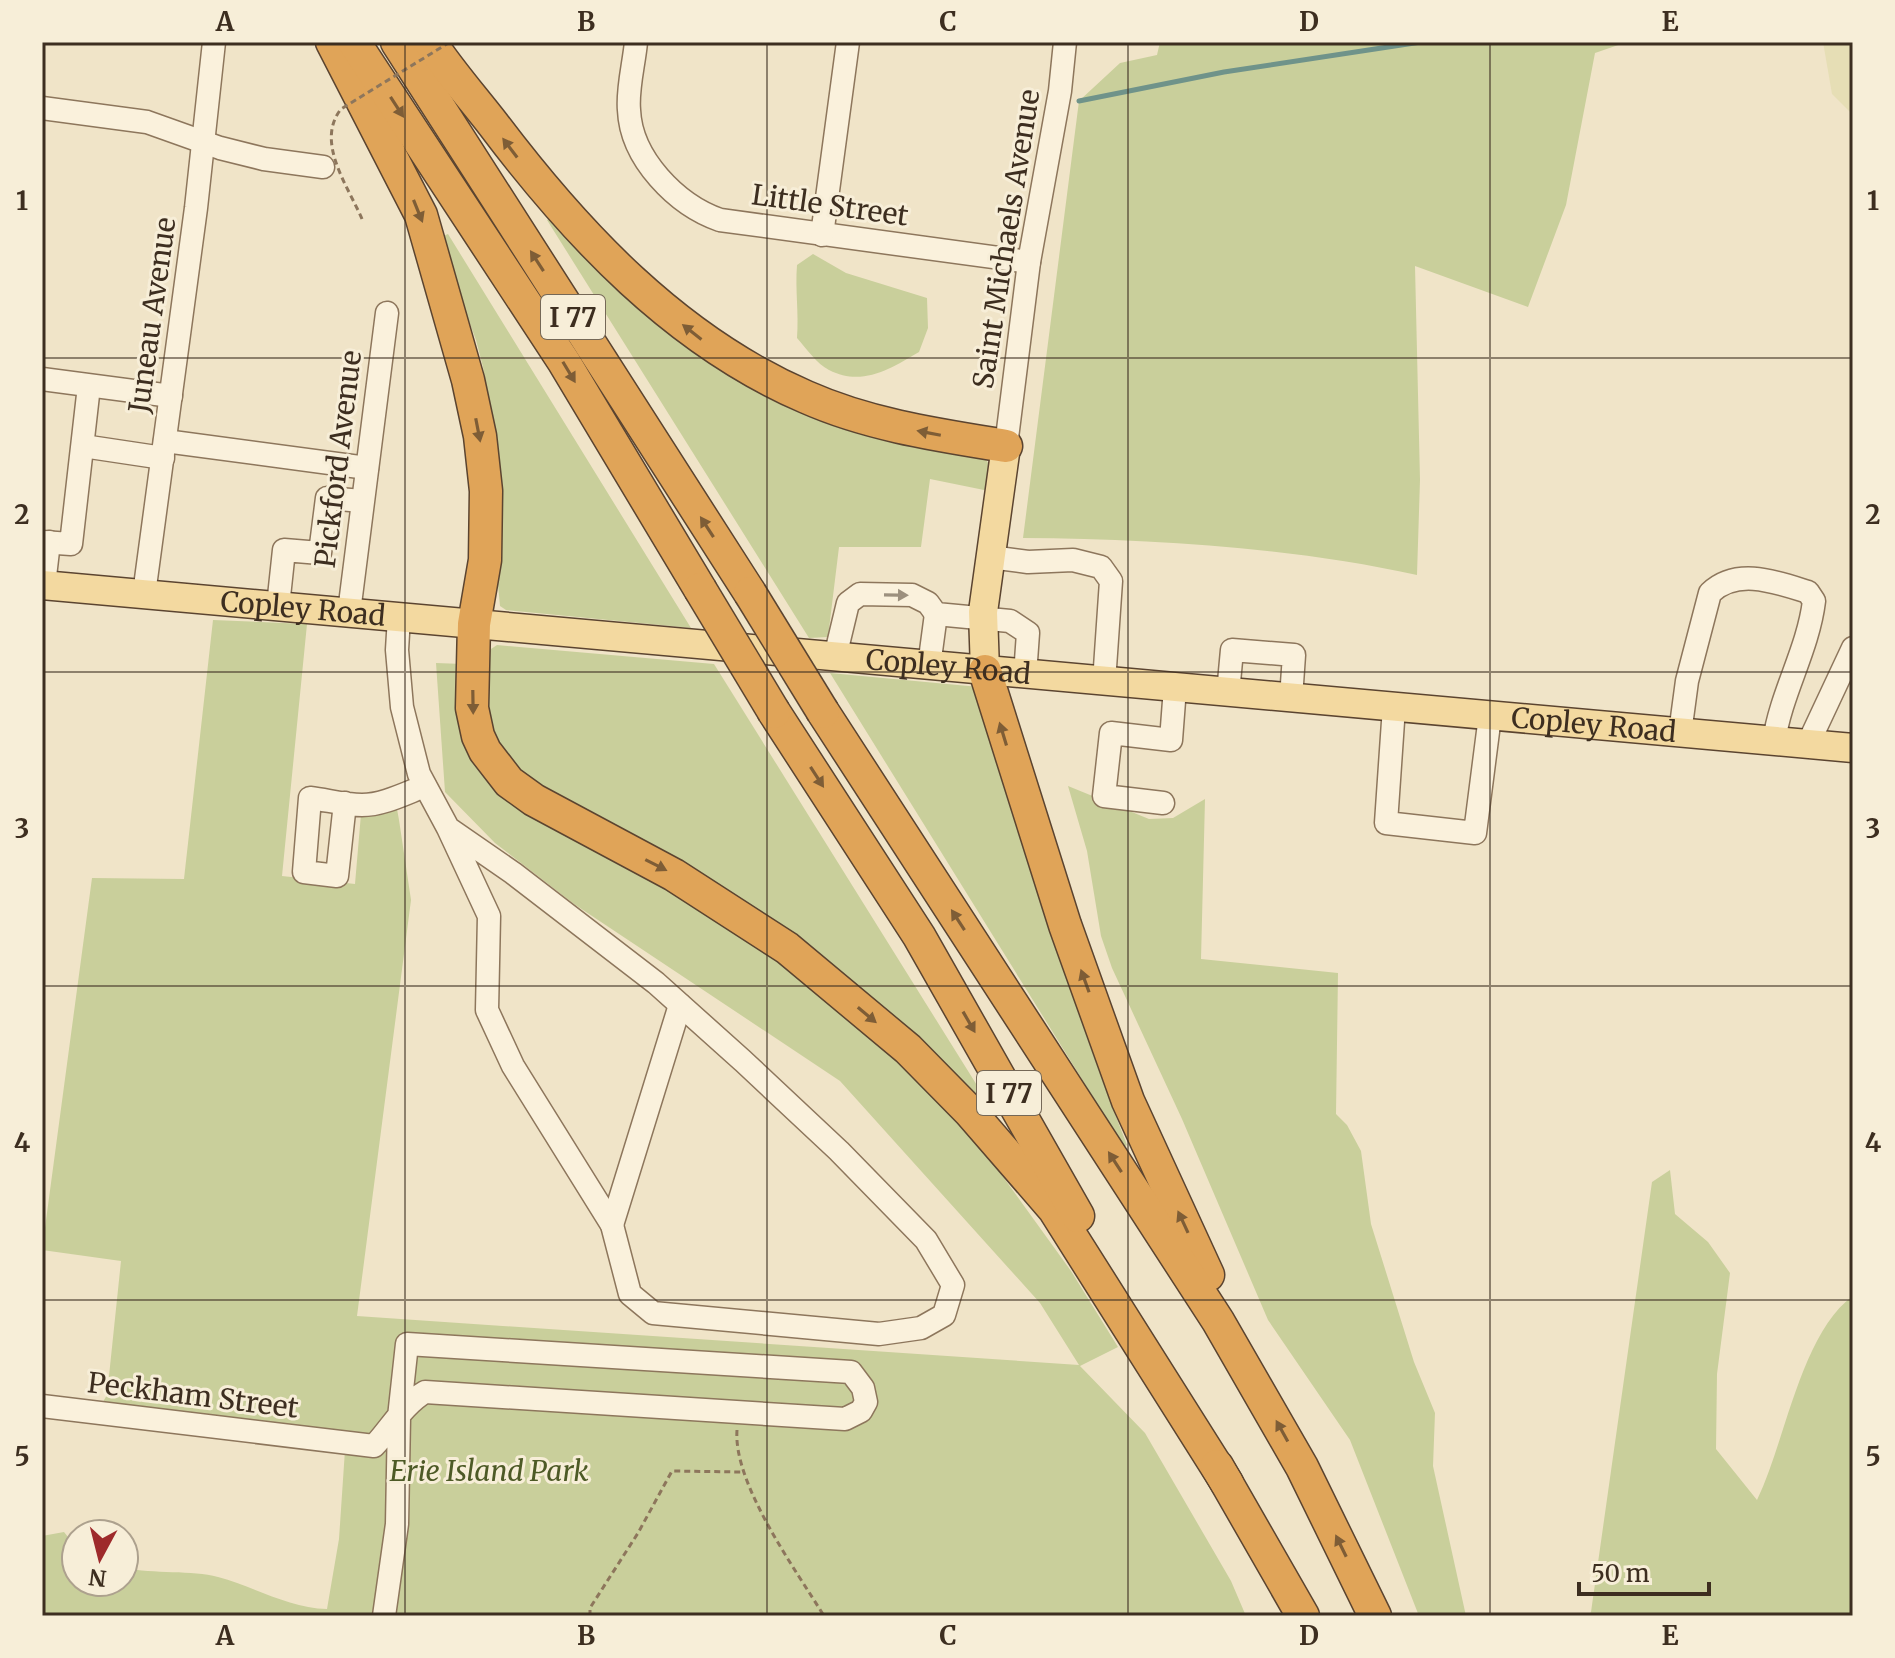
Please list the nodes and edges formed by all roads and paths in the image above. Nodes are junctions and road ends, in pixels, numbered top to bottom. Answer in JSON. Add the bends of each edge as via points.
{"nodes":[{"id":1,"x":214,"y":42,"type":"edge"},
{"id":2,"x":332,"y":42,"type":"edge"},
{"id":3,"x":354,"y":42,"type":"edge"},
{"id":4,"x":397,"y":42,"type":"edge"},
{"id":5,"x":430,"y":42,"type":"edge"},
{"id":6,"x":450,"y":42,"type":"edge"},
{"id":7,"x":636,"y":42,"type":"edge"},
{"id":8,"x":848,"y":42,"type":"edge"},
{"id":9,"x":1065,"y":42,"type":"edge"},
{"id":10,"x":42,"y":108,"type":"edge"},
{"id":11,"x":202,"y":140,"type":"junction"},
{"id":12,"x":323,"y":167,"type":"dead end"},
{"id":13,"x":362,"y":219,"type":"dead end"},
{"id":14,"x":822,"y":235,"type":"junction"},
{"id":15,"x":1029,"y":262,"type":"junction"},
{"id":16,"x":387,"y":313,"type":"dead end"},
{"id":17,"x":42,"y":379,"type":"edge"},
{"id":18,"x":89,"y":386,"type":"junction"},
{"id":19,"x":171,"y":396,"type":"junction"},
{"id":20,"x":83,"y":446,"type":"junction"},
{"id":21,"x":1006,"y":446,"type":"junction"},
{"id":22,"x":164,"y":450,"type":"junction"},
{"id":23,"x":367,"y":468,"type":"junction"},
{"id":24,"x":362,"y":501,"type":"junction"},
{"id":25,"x":45,"y":542,"type":"edge"},
{"id":26,"x":990,"y":557,"type":"junction"},
{"id":27,"x":43,"y":585,"type":"edge"},
{"id":28,"x":144,"y":594,"type":"junction"},
{"id":29,"x":278,"y":606,"type":"junction"},
{"id":30,"x":349,"y":612,"type":"junction"},
{"id":31,"x":936,"y":614,"type":"junction"},
{"id":32,"x":399,"y":617,"type":"junction"},
{"id":33,"x":983,"y":618,"type":"junction"},
{"id":34,"x":474,"y":624,"type":"junction"},
{"id":35,"x":1853,"y":648,"type":"edge"},
{"id":36,"x":835,"y":657,"type":"junction"},
{"id":37,"x":929,"y":666,"type":"junction"},
{"id":38,"x":985,"y":671,"type":"junction"},
{"id":39,"x":1025,"y":675,"type":"junction"},
{"id":40,"x":1104,"y":682,"type":"junction"},
{"id":41,"x":1175,"y":688,"type":"junction"},
{"id":42,"x":1228,"y":693,"type":"junction"},
{"id":43,"x":1291,"y":698,"type":"junction"},
{"id":44,"x":1394,"y":707,"type":"junction"},
{"id":45,"x":1490,"y":716,"type":"junction"},
{"id":46,"x":1680,"y":733,"type":"junction"},
{"id":47,"x":1774,"y":741,"type":"junction"},
{"id":48,"x":1808,"y":744,"type":"junction"},
{"id":49,"x":1853,"y":748,"type":"edge"},
{"id":50,"x":425,"y":786,"type":"junction"},
{"id":51,"x":345,"y":803,"type":"dead end"},
{"id":52,"x":1163,"y":803,"type":"dead end"},
{"id":53,"x":448,"y":828,"type":"junction"},
{"id":54,"x":680,"y":1005,"type":"junction"},
{"id":55,"x":612,"y":1225,"type":"junction"},
{"id":56,"x":1263,"y":1394,"type":"junction"},
{"id":57,"x":42,"y":1406,"type":"edge"},
{"id":58,"x":738,"y":1410,"type":"junction"},
{"id":59,"x":399,"y":1417,"type":"junction"},
{"id":60,"x":742,"y":1472,"type":"junction"},
{"id":61,"x":1227,"y":1483,"type":"junction"},
{"id":62,"x":384,"y":1616,"type":"edge"},
{"id":63,"x":590,"y":1616,"type":"edge"},
{"id":64,"x":824,"y":1616,"type":"edge"},
{"id":65,"x":1303,"y":1616,"type":"edge"},
{"id":66,"x":1375,"y":1616,"type":"edge"}],
"edges":[{"from":1,"to":11,"type":"street","name":"Juneau Avenue"},
{"from":2,"to":34,"type":"highway","one_way":true,"via":[[421,215],[468,380],[486,505],[485,560]]},
{"from":3,"to":61,"type":"highway","number":"I 77","one_way":true,"bridge":true,"via":[[564,362],[774,712],[919,936]]},
{"from":56,"to":4,"type":"highway","number":"I 77","one_way":true,"bridge":true},
{"from":21,"to":5,"type":"highway","one_way":true,"via":[[844,412],[780,385],[704,341],[642,291],[529,174]]},
{"from":6,"to":13,"type":"path","bridge":true,"via":[[333,119],[332,151]]},
{"from":7,"to":14,"type":"street","name":"Little Street","via":[[628,110],[634,136],[646,159],[682,200],[720,220]]},
{"from":8,"to":14,"type":"street"},
{"from":9,"to":15,"type":"street","name":"Saint Michaels Avenue"},
{"from":10,"to":11,"type":"street","via":[[147,122]]},
{"from":11,"to":12,"type":"street","via":[[264,159]]},
{"from":11,"to":19,"type":"street","name":"Juneau Avenue"},
{"from":14,"to":15,"type":"street","name":"Little Street"},
{"from":15,"to":21,"type":"street","name":"Saint Michaels Avenue"},
{"from":16,"to":23,"type":"street","name":"Pickford Avenue"},
{"from":17,"to":18,"type":"street"},
{"from":18,"to":19,"type":"street"},
{"from":18,"to":20,"type":"street"},
{"from":19,"to":22,"type":"street","name":"Juneau Avenue"},
{"from":20,"to":22,"type":"street"},
{"from":20,"to":25,"type":"street","via":[[71,544]]},
{"from":21,"to":26,"type":"main road"},
{"from":22,"to":23,"type":"street"},
{"from":22,"to":28,"type":"street","name":"Juneau Avenue"},
{"from":23,"to":24,"type":"street","name":"Pickford Avenue"},
{"from":24,"to":29,"type":"street","via":[[327,498],[320,553],[284,550]]},
{"from":24,"to":30,"type":"street","name":"Pickford Avenue"},
{"from":25,"to":27,"type":"street"},
{"from":26,"to":33,"type":"main road"},
{"from":26,"to":40,"type":"street","via":[[1073,560],[1101,567],[1111,581]]},
{"from":27,"to":28,"type":"main road","name":"Copley Road"},
{"from":28,"to":29,"type":"main road","name":"Copley Road"},
{"from":29,"to":30,"type":"main road","name":"Copley Road"},
{"from":30,"to":32,"type":"main road","name":"Copley Road"},
{"from":31,"to":33,"type":"street"},
{"from":36,"to":31,"type":"street","one_way":true,"via":[[848,603],[860,594],[912,595]]},
{"from":31,"to":37,"type":"street"},
{"from":32,"to":34,"type":"main road","name":"Copley Road"},
{"from":32,"to":50,"type":"street","via":[[402,707]]},
{"from":33,"to":38,"type":"main road"},
{"from":33,"to":39,"type":"street","via":[[1010,621],[1028,633]]},
{"from":34,"to":36,"type":"main road","name":"Copley Road"},
{"from":34,"to":61,"type":"highway","one_way":true,"via":[[472,708],[478,736],[497,769],[534,800],[749,921],[908,1049],[1054,1209]]},
{"from":35,"to":48,"type":"street"},
{"from":36,"to":37,"type":"main road","name":"Copley Road"},
{"from":37,"to":38,"type":"main road","name":"Copley Road"},
{"from":38,"to":39,"type":"main road","name":"Copley Road"},
{"from":56,"to":38,"type":"highway","one_way":true,"via":[[1128,1101],[1065,925]]},
{"from":39,"to":40,"type":"main road","name":"Copley Road"},
{"from":40,"to":41,"type":"main road","name":"Copley Road"},
{"from":41,"to":42,"type":"main road","name":"Copley Road"},
{"from":41,"to":52,"type":"street","via":[[1171,740],[1111,733],[1104,796]]},
{"from":42,"to":43,"type":"main road","name":"Copley Road"},
{"from":42,"to":43,"type":"street","via":[[1232,650],[1294,655]]},
{"from":43,"to":44,"type":"main road","name":"Copley Road"},
{"from":44,"to":45,"type":"main road","name":"Copley Road"},
{"from":44,"to":45,"type":"street","via":[[1386,823],[1475,833]]},
{"from":45,"to":46,"type":"main road","name":"Copley Road"},
{"from":46,"to":47,"type":"main road","name":"Copley Road"},
{"from":46,"to":47,"type":"street","via":[[1689,670],[1710,593],[1735,579],[1757,579],[1808,592],[1814,601]]},
{"from":47,"to":48,"type":"main road","name":"Copley Road"},
{"from":48,"to":49,"type":"main road","name":"Copley Road"},
{"from":50,"to":51,"type":"street","via":[[382,802]]},
{"from":50,"to":53,"type":"street"},
{"from":53,"to":54,"type":"street"},
{"from":53,"to":55,"type":"street","via":[[489,916],[487,1010],[513,1066]]},
{"from":54,"to":55,"type":"street"},
{"from":54,"to":55,"type":"street","via":[[926,1240],[953,1285],[944,1315],[921,1328],[879,1334],[653,1313],[630,1294]]},
{"from":66,"to":56,"type":"highway","number":"I 77","one_way":true},
{"from":57,"to":59,"type":"street","name":"Peckham Street","via":[[374,1446]]},
{"from":58,"to":59,"type":"street","via":[[425,1392]]},
{"from":58,"to":59,"type":"street","via":[[845,1419],[866,1402],[851,1372],[424,1343],[407,1344]]},
{"from":58,"to":60,"type":"path"},
{"from":59,"to":62,"type":"street","via":[[397,1524]]},
{"from":60,"to":63,"type":"path","via":[[672,1471]]},
{"from":60,"to":64,"type":"path"},
{"from":61,"to":65,"type":"highway","number":"I 77"}]}
